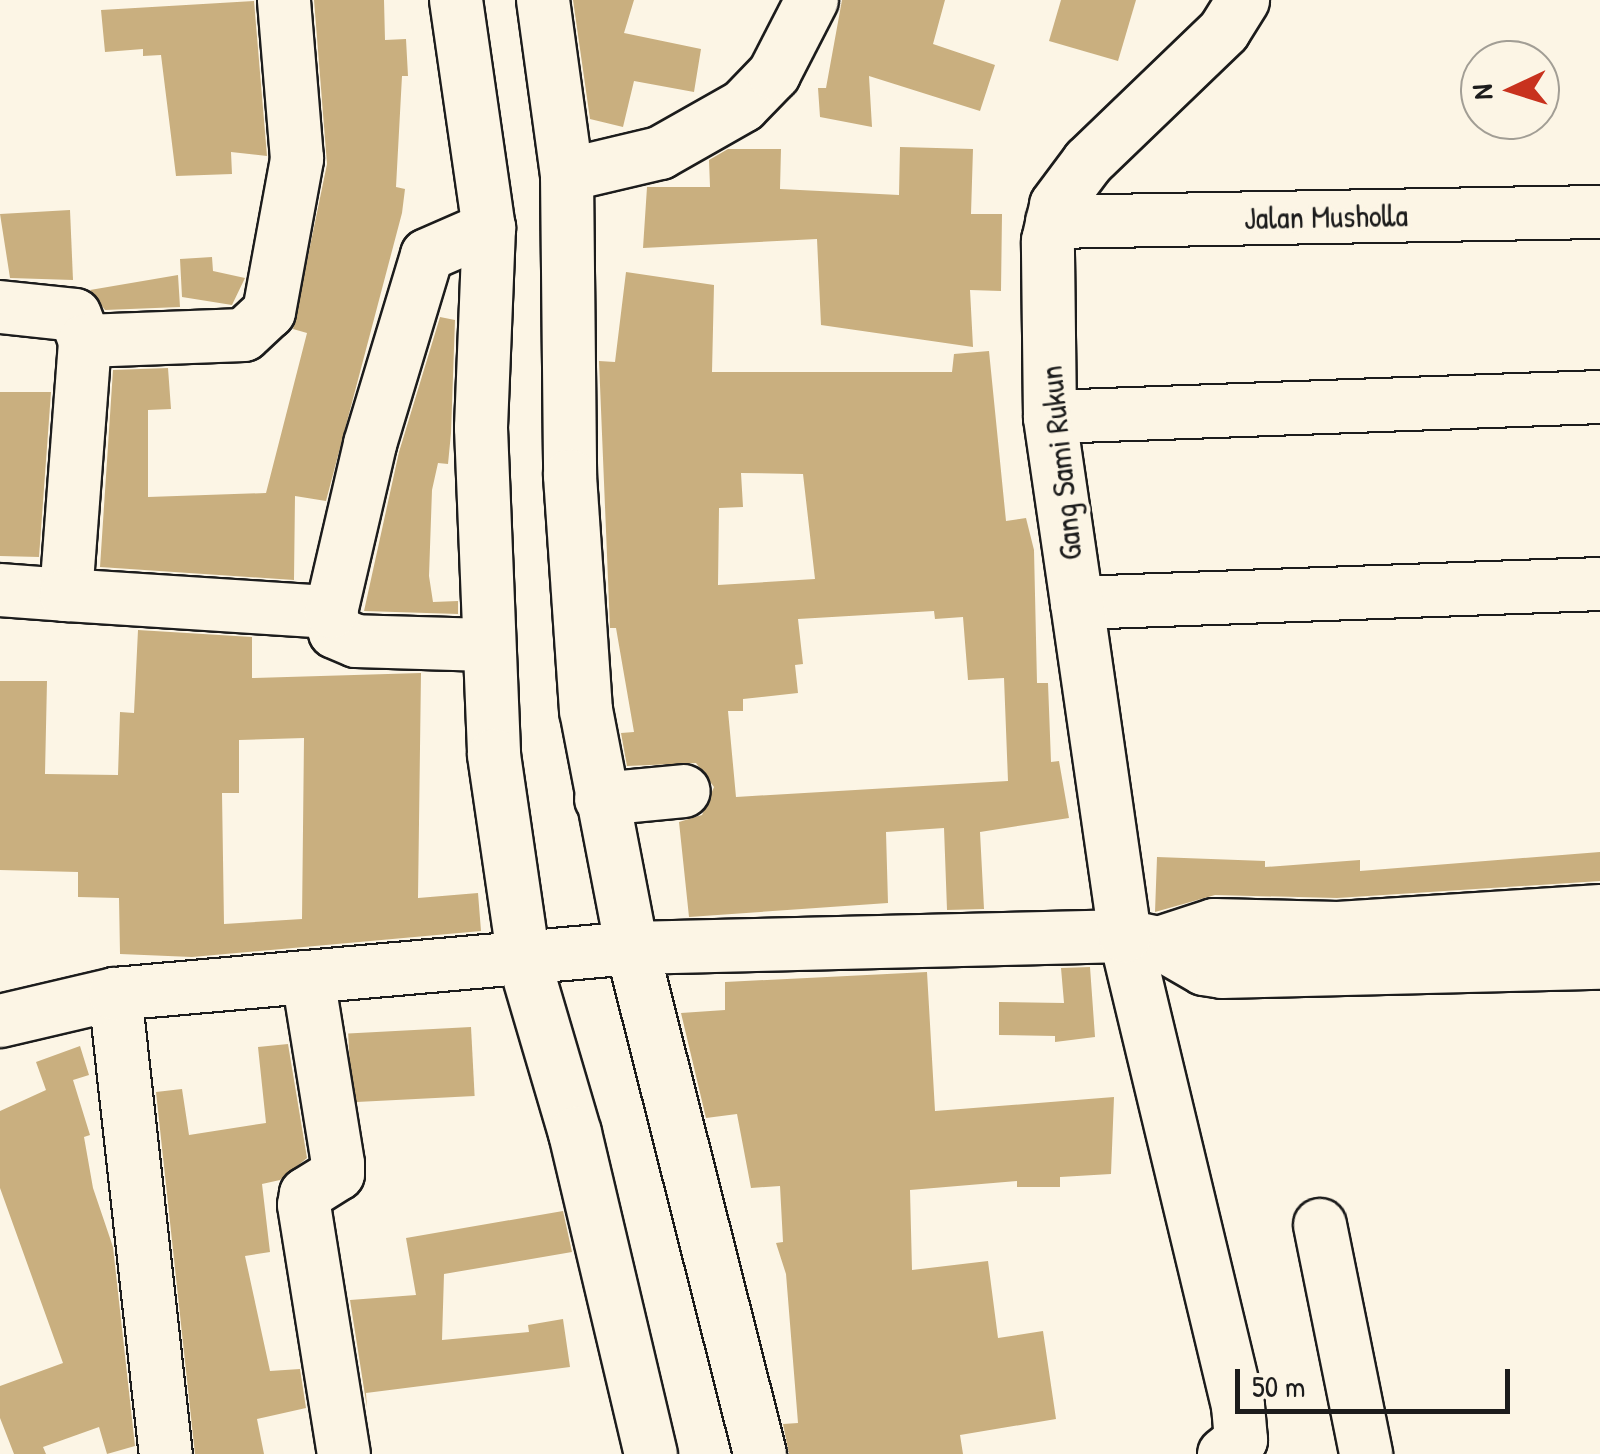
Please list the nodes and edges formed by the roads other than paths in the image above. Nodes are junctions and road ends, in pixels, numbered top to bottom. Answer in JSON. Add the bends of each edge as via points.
{"nodes":[{"id":1,"x":284,"y":0,"type":"edge"},
{"id":2,"x":456,"y":0,"type":"edge"},
{"id":3,"x":544,"y":0,"type":"edge"},
{"id":4,"x":812,"y":0,"type":"edge"},
{"id":5,"x":1243,"y":0,"type":"edge"},
{"id":6,"x":567,"y":175,"type":"junction"},
{"id":7,"x":1600,"y":212,"type":"edge"},
{"id":8,"x":1052,"y":222,"type":"junction"},
{"id":9,"x":490,"y":228,"type":"junction"},
{"id":10,"x":0,"y":306,"type":"edge"},
{"id":11,"x":85,"y":341,"type":"junction"},
{"id":12,"x":1600,"y":397,"type":"edge"},
{"id":13,"x":1050,"y":417,"type":"junction"},
{"id":14,"x":1600,"y":584,"type":"edge"},
{"id":15,"x":0,"y":590,"type":"edge"},
{"id":16,"x":66,"y":594,"type":"junction"},
{"id":17,"x":1077,"y":603,"type":"junction"},
{"id":18,"x":332,"y":612,"type":"junction"},
{"id":19,"x":487,"y":644,"type":"junction"},
{"id":20,"x":684,"y":791,"type":"dead end"},
{"id":21,"x":601,"y":799,"type":"junction"},
{"id":22,"x":1600,"y":911,"type":"edge"},
{"id":23,"x":1542,"y":912,"type":"junction"},
{"id":24,"x":1142,"y":939,"type":"junction"},
{"id":25,"x":624,"y":949,"type":"junction"},
{"id":26,"x":536,"y":958,"type":"junction"},
{"id":27,"x":1575,"y":964,"type":"edge"},
{"id":28,"x":308,"y":978,"type":"junction"},
{"id":29,"x":115,"y":994,"type":"junction"},
{"id":30,"x":0,"y":1021,"type":"edge"},
{"id":31,"x":1320,"y":1225,"type":"dead end"},
{"id":32,"x":166,"y":1454,"type":"edge"},
{"id":33,"x":344,"y":1454,"type":"edge"},
{"id":34,"x":651,"y":1454,"type":"edge"},
{"id":35,"x":760,"y":1454,"type":"edge"},
{"id":36,"x":1224,"y":1454,"type":"edge"},
{"id":37,"x":1366,"y":1454,"type":"edge"}],
"edges":[{"from":1,"to":11,"type":"street","via":[[297,159],[269,312],[244,335]]},
{"from":2,"to":9,"type":"street"},
{"from":3,"to":6,"type":"street"},
{"from":4,"to":6,"type":"street","via":[[774,74],[743,106],[660,154]]},
{"from":5,"to":8,"type":"street","name":"Gang Sami Rukun","via":[[1224,31],[1088,162],[1056,205]]},
{"from":6,"to":21,"type":"street","via":[[570,476],[581,668]]},
{"from":7,"to":8,"type":"street","name":"Jalan Musholla"},
{"from":8,"to":13,"type":"street","name":"Gang Sami Rukun"},
{"from":9,"to":18,"type":"street","via":[[427,255],[370,444]]},
{"from":9,"to":19,"type":"street","via":[[482,428]]},
{"from":10,"to":11,"type":"street","via":[[75,315]]},
{"from":11,"to":16,"type":"street"},
{"from":12,"to":13,"type":"street"},
{"from":13,"to":17,"type":"street","name":"Gang Sami Rukun"},
{"from":14,"to":17,"type":"street"},
{"from":15,"to":16,"type":"street"},
{"from":16,"to":18,"type":"street"},
{"from":17,"to":24,"type":"street","name":"Gang Sami Rukun"},
{"from":18,"to":19,"type":"street","via":[[335,632],[356,642]]},
{"from":19,"to":26,"type":"street","via":[[494,755]]},
{"from":20,"to":21,"type":"street"},
{"from":21,"to":25,"type":"street"},
{"from":22,"to":23,"type":"street"},
{"from":23,"to":24,"type":"street","via":[[1338,928],[1214,925]]},
{"from":23,"to":27,"type":"street"},
{"from":24,"to":25,"type":"street"},
{"from":24,"to":27,"type":"street","via":[[1204,970],[1222,972]]},
{"from":24,"to":36,"type":"street","name":"Gang Sami Rukun","via":[[1238,1406],[1240,1440]]},
{"from":25,"to":26,"type":"street"},
{"from":25,"to":35,"type":"street"},
{"from":26,"to":28,"type":"street"},
{"from":26,"to":34,"type":"street"},
{"from":28,"to":29,"type":"street"},
{"from":28,"to":33,"type":"street","via":[[338,1174],[306,1194],[304,1205]]},
{"from":29,"to":30,"type":"street"},
{"from":29,"to":32,"type":"street"},
{"from":31,"to":37,"type":"street"}]}
